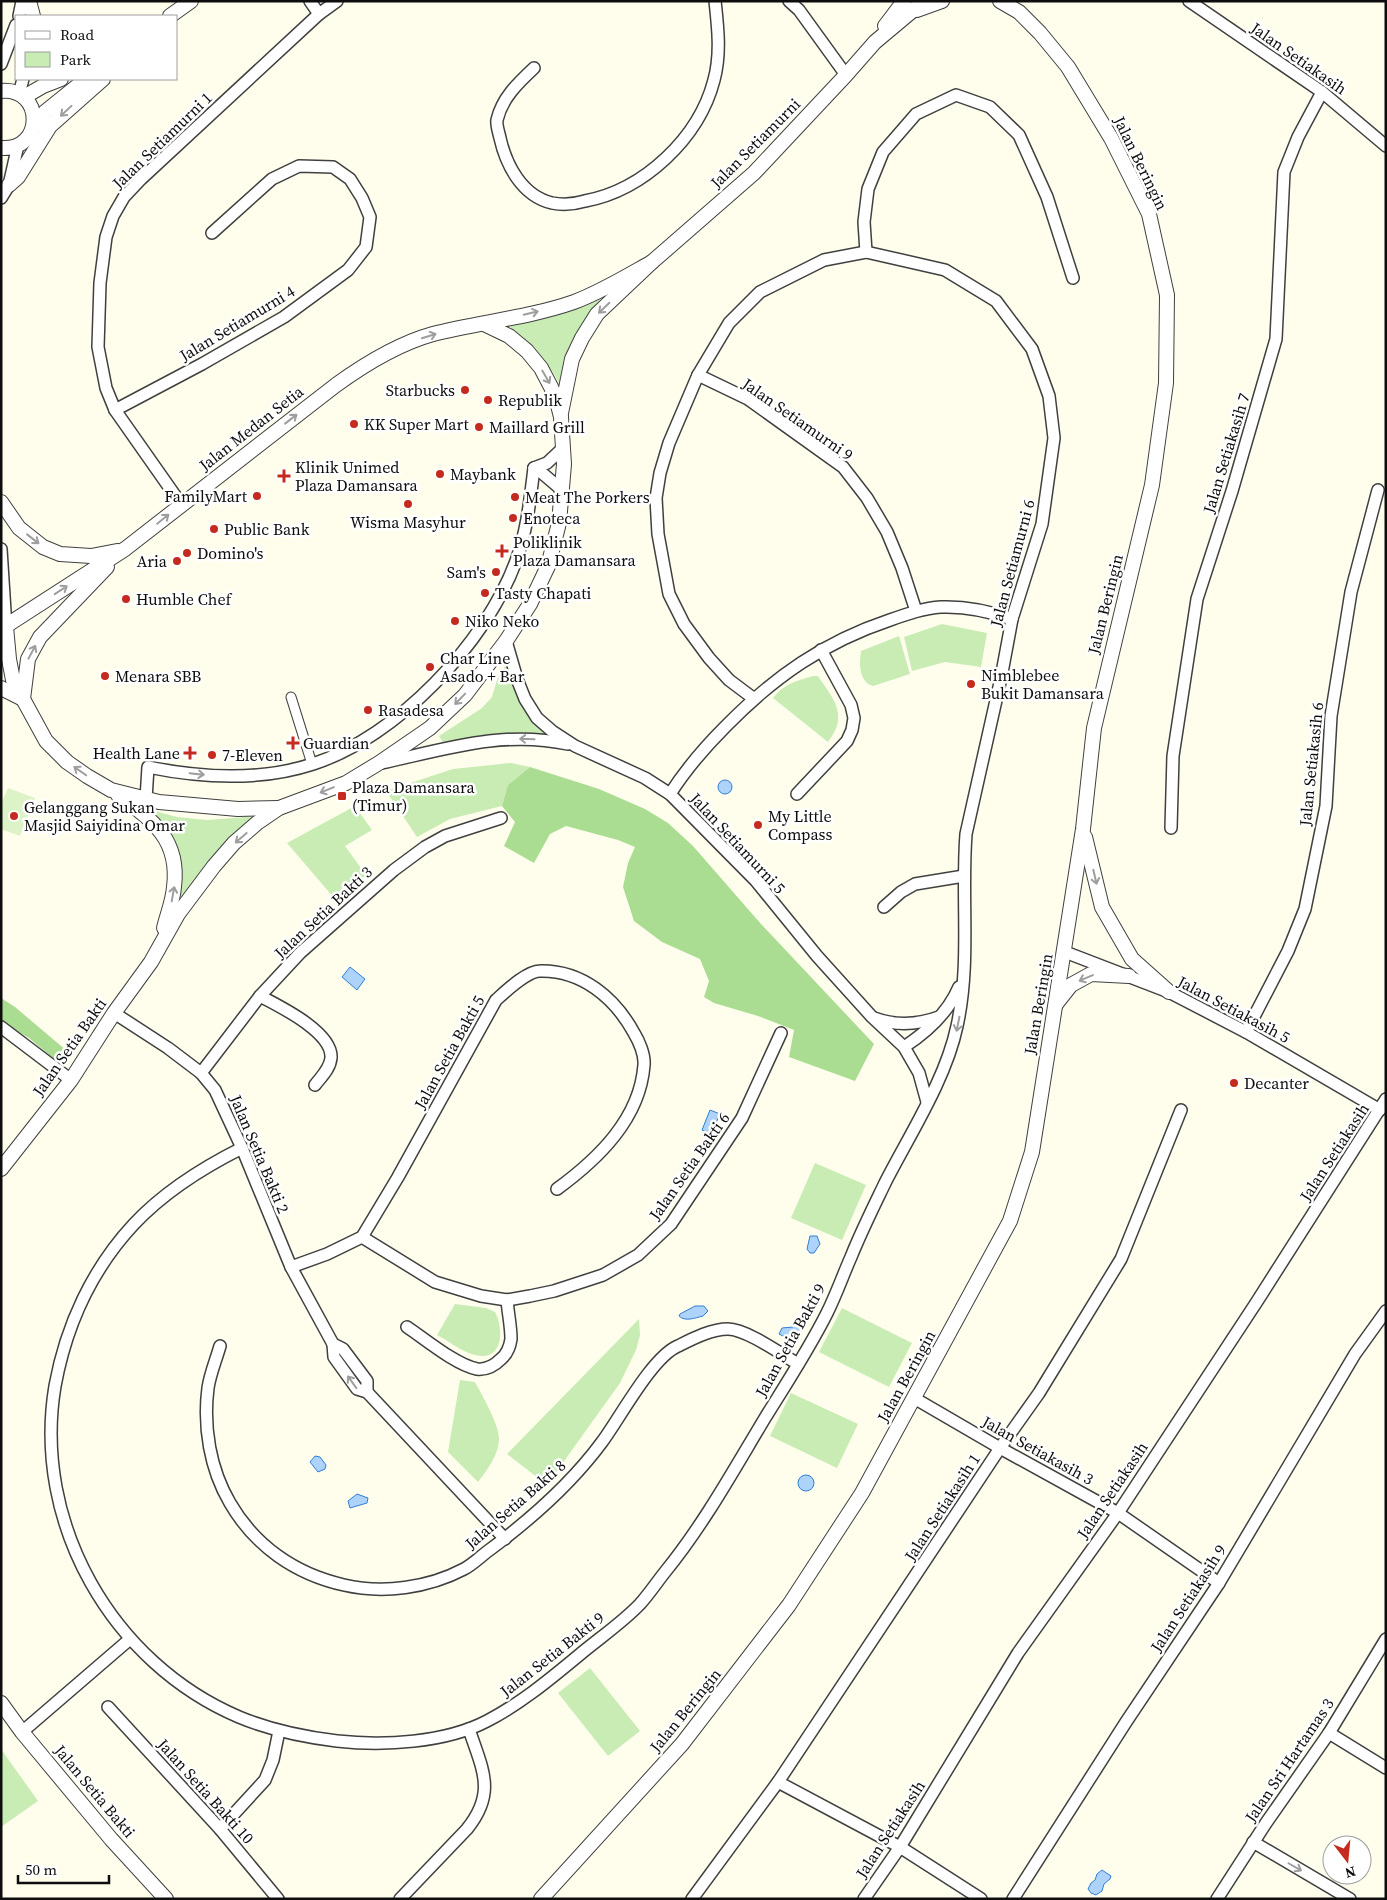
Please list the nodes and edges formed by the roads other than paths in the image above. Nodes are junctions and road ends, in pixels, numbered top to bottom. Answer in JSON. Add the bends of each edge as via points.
{"nodes":[{"id":1,"x":22,"y":1,"type":"edge"},
{"id":2,"x":29,"y":1,"type":"edge"},
{"id":3,"x":191,"y":1,"type":"edge"},
{"id":4,"x":310,"y":1,"type":"edge"},
{"id":5,"x":337,"y":1,"type":"edge"},
{"id":6,"x":715,"y":1,"type":"edge"},
{"id":7,"x":789,"y":1,"type":"edge"},
{"id":8,"x":924,"y":1,"type":"edge"},
{"id":9,"x":942,"y":1,"type":"edge"},
{"id":10,"x":1189,"y":1,"type":"edge"},
{"id":11,"x":1005,"y":4,"type":"edge"},
{"id":12,"x":903,"y":6,"type":"edge"},
{"id":13,"x":319,"y":14,"type":"junction"},
{"id":14,"x":23,"y":15,"type":"edge"},
{"id":15,"x":23,"y":15,"type":"edge"},
{"id":16,"x":171,"y":15,"type":"edge"},
{"id":17,"x":15,"y":28,"type":"edge"},
{"id":18,"x":1,"y":64,"type":"edge"},
{"id":19,"x":534,"y":68,"type":"dead end"},
{"id":20,"x":846,"y":75,"type":"junction"},
{"id":21,"x":23,"y":80,"type":"edge"},
{"id":22,"x":58,"y":80,"type":"edge"},
{"id":23,"x":85,"y":80,"type":"edge"},
{"id":24,"x":102,"y":80,"type":"edge"},
{"id":25,"x":1,"y":91,"type":"edge"},
{"id":26,"x":1322,"y":92,"type":"junction"},
{"id":27,"x":21,"y":96,"type":"junction"},
{"id":28,"x":34,"y":126,"type":"junction"},
{"id":29,"x":18,"y":146,"type":"junction"},
{"id":30,"x":1386,"y":146,"type":"edge"},
{"id":31,"x":1,"y":148,"type":"edge"},
{"id":32,"x":9,"y":185,"type":"junction"},
{"id":33,"x":1,"y":198,"type":"edge"},
{"id":34,"x":212,"y":233,"type":"dead end"},
{"id":35,"x":866,"y":252,"type":"junction"},
{"id":36,"x":652,"y":262,"type":"junction"},
{"id":37,"x":1073,"y":278,"type":"dead end"},
{"id":38,"x":484,"y":324,"type":"junction"},
{"id":39,"x":698,"y":374,"type":"junction"},
{"id":40,"x":115,"y":410,"type":"junction"},
{"id":41,"x":560,"y":417,"type":"junction"},
{"id":42,"x":563,"y":448,"type":"junction"},
{"id":43,"x":534,"y":468,"type":"junction"},
{"id":44,"x":562,"y":490,"type":"junction"},
{"id":45,"x":1378,"y":490,"type":"dead end"},
{"id":46,"x":1,"y":502,"type":"edge"},
{"id":47,"x":181,"y":504,"type":"junction"},
{"id":48,"x":125,"y":549,"type":"junction"},
{"id":49,"x":1,"y":550,"type":"edge"},
{"id":50,"x":916,"y":611,"type":"junction"},
{"id":51,"x":1012,"y":619,"type":"junction"},
{"id":52,"x":3,"y":628,"type":"edge"},
{"id":53,"x":506,"y":640,"type":"junction"},
{"id":54,"x":821,"y":650,"type":"junction"},
{"id":55,"x":1,"y":688,"type":"edge"},
{"id":56,"x":291,"y":697,"type":"dead end"},
{"id":57,"x":753,"y":698,"type":"junction"},
{"id":58,"x":23,"y":699,"type":"junction"},
{"id":59,"x":575,"y":746,"type":"junction"},
{"id":60,"x":379,"y":763,"type":"junction"},
{"id":61,"x":312,"y":764,"type":"junction"},
{"id":62,"x":111,"y":790,"type":"junction"},
{"id":63,"x":670,"y":794,"type":"junction"},
{"id":64,"x":798,"y":794,"type":"dead end"},
{"id":65,"x":146,"y":799,"type":"junction"},
{"id":66,"x":280,"y":808,"type":"junction"},
{"id":67,"x":501,"y":818,"type":"dead end"},
{"id":68,"x":1171,"y":828,"type":"dead end"},
{"id":69,"x":1084,"y":829,"type":"junction"},
{"id":70,"x":964,"y":876,"type":"junction"},
{"id":71,"x":884,"y":908,"type":"dead end"},
{"id":72,"x":161,"y":941,"type":"junction"},
{"id":73,"x":1065,"y":952,"type":"junction"},
{"id":74,"x":963,"y":976,"type":"junction"},
{"id":75,"x":1129,"y":976,"type":"junction"},
{"id":76,"x":1169,"y":992,"type":"junction"},
{"id":77,"x":260,"y":996,"type":"junction"},
{"id":78,"x":1054,"y":1007,"type":"junction"},
{"id":79,"x":114,"y":1013,"type":"junction"},
{"id":80,"x":940,"y":1016,"type":"junction"},
{"id":81,"x":872,"y":1017,"type":"junction"},
{"id":82,"x":1,"y":1027,"type":"edge"},
{"id":83,"x":1246,"y":1032,"type":"junction"},
{"id":84,"x":781,"y":1033,"type":"dead end"},
{"id":85,"x":904,"y":1047,"type":"junction"},
{"id":86,"x":200,"y":1073,"type":"junction"},
{"id":87,"x":71,"y":1080,"type":"junction"},
{"id":88,"x":315,"y":1085,"type":"dead end"},
{"id":89,"x":927,"y":1102,"type":"junction"},
{"id":90,"x":1383,"y":1105,"type":"edge"},
{"id":91,"x":1181,"y":1110,"type":"dead end"},
{"id":92,"x":242,"y":1148,"type":"junction"},
{"id":93,"x":1,"y":1169,"type":"edge"},
{"id":94,"x":557,"y":1189,"type":"dead end"},
{"id":95,"x":362,"y":1237,"type":"junction"},
{"id":96,"x":291,"y":1268,"type":"junction"},
{"id":97,"x":506,"y":1300,"type":"junction"},
{"id":98,"x":1386,"y":1311,"type":"edge"},
{"id":99,"x":407,"y":1327,"type":"dead end"},
{"id":100,"x":220,"y":1346,"type":"dead end"},
{"id":101,"x":798,"y":1364,"type":"junction"},
{"id":102,"x":914,"y":1398,"type":"junction"},
{"id":103,"x":1000,"y":1448,"type":"junction"},
{"id":104,"x":1118,"y":1513,"type":"junction"},
{"id":105,"x":505,"y":1539,"type":"junction"},
{"id":106,"x":1219,"y":1583,"type":"junction"},
{"id":107,"x":130,"y":1639,"type":"junction"},
{"id":108,"x":1386,"y":1639,"type":"edge"},
{"id":109,"x":1,"y":1703,"type":"edge"},
{"id":110,"x":108,"y":1707,"type":"dead end"},
{"id":111,"x":469,"y":1729,"type":"junction"},
{"id":112,"x":279,"y":1730,"type":"junction"},
{"id":113,"x":22,"y":1732,"type":"junction"},
{"id":114,"x":1329,"y":1733,"type":"junction"},
{"id":115,"x":1386,"y":1768,"type":"edge"},
{"id":116,"x":778,"y":1782,"type":"junction"},
{"id":117,"x":220,"y":1829,"type":"junction"},
{"id":118,"x":1253,"y":1842,"type":"junction"},
{"id":119,"x":900,"y":1846,"type":"junction"},
{"id":120,"x":166,"y":1899,"type":"edge"},
{"id":121,"x":278,"y":1899,"type":"edge"},
{"id":122,"x":400,"y":1899,"type":"edge"},
{"id":123,"x":541,"y":1899,"type":"edge"},
{"id":124,"x":692,"y":1899,"type":"edge"},
{"id":125,"x":864,"y":1899,"type":"edge"},
{"id":126,"x":981,"y":1899,"type":"edge"},
{"id":127,"x":1013,"y":1899,"type":"edge"},
{"id":128,"x":1217,"y":1899,"type":"edge"},
{"id":129,"x":1350,"y":1899,"type":"edge"}],
"edges":[{"from":1,"to":14,"type":"street"},
{"from":2,"to":15,"type":"street"},
{"from":3,"to":16,"type":"street"},
{"from":4,"to":13,"type":"street"},
{"from":5,"to":13,"type":"street","name":"Jalan Setiamurni 1"},
{"from":6,"to":19,"type":"street","via":[[718,60],[714,82],[698,119],[677,147],[653,169],[626,188],[600,198],[552,203],[532,194],[514,176],[503,152],[497,121],[510,91]]},
{"from":7,"to":20,"type":"street"},
{"from":8,"to":12,"type":"street","name":"Jalan Setiamurni","via":[[920,7]]},
{"from":9,"to":12,"type":"street"},
{"from":10,"to":26,"type":"street","name":"Jalan Setiakasih"},
{"from":11,"to":69,"type":"street","name":"Jalan Beringin","via":[[1040,33],[1068,67],[1111,138],[1149,214],[1167,295],[1166,383],[1152,485],[1094,728]]},
{"from":12,"to":20,"type":"street","name":"Jalan Setiamurni","via":[[889,19],[875,42]]},
{"from":13,"to":40,"type":"street","name":"Jalan Setiamurni 1","via":[[141,179],[124,197],[113,216],[106,238],[100,283],[98,348],[106,388]]},
{"from":17,"to":18,"type":"street"},
{"from":20,"to":36,"type":"street","name":"Jalan Setiamurni","via":[[754,173]]},
{"from":21,"to":27,"type":"street"},
{"from":22,"to":27,"type":"street"},
{"from":23,"to":28,"type":"street","via":[[45,112]]},
{"from":24,"to":32,"type":"street","one_way":true,"via":[[50,126],[18,177]]},
{"from":25,"to":27,"type":"street","via":[[12,91]]},
{"from":26,"to":30,"type":"street","name":"Jalan Setiakasih"},
{"from":26,"to":68,"type":"street","name":"Jalan Setiakasih 7","via":[[1284,172],[1276,339],[1197,600],[1173,756]]},
{"from":27,"to":28,"type":"street","via":[[33,110]]},
{"from":28,"to":29,"type":"street"},
{"from":29,"to":31,"type":"street"},
{"from":29,"to":32,"type":"street"},
{"from":32,"to":33,"type":"street"},
{"from":34,"to":40,"type":"street","name":"Jalan Setiamurni 4","via":[[272,178],[299,166],[333,166],[350,179],[370,217],[366,247],[348,270],[284,317]]},
{"from":35,"to":37,"type":"street","via":[[864,222],[868,190],[883,152],[916,114],[956,95],[990,107],[1019,134],[1048,198]]},
{"from":35,"to":39,"type":"street","name":"Jalan Setiamurni 6","via":[[824,260],[760,292],[730,323]]},
{"from":35,"to":51,"type":"street","name":"Jalan Setiamurni 6","via":[[945,270],[996,301],[1032,349],[1049,396],[1054,438],[1042,524]]},
{"from":38,"to":36,"type":"street","name":"Jalan Setiamurni","one_way":true,"via":[[575,301]]},
{"from":36,"to":41,"type":"street","name":"Jalan Setiamurni","one_way":true,"via":[[598,314],[582,338],[572,359]]},
{"from":38,"to":41,"type":"street","name":"Jalan Setiamurni","one_way":true,"via":[[509,336],[541,368],[557,401]]},
{"from":47,"to":38,"type":"street","name":"Jalan Medan Setia","one_way":true,"via":[[368,363],[432,334]]},
{"from":39,"to":50,"type":"street","name":"Jalan Setiamurni 9","via":[[748,400],[843,467],[887,532]]},
{"from":39,"to":57,"type":"street","name":"Jalan Setiamurni 6","via":[[668,443],[660,473],[656,498],[658,534],[669,594],[684,624],[729,680]]},
{"from":40,"to":47,"type":"street","name":"Jalan Setiamurni 1"},
{"from":41,"to":42,"type":"street","name":"Jalan Setiamurni"},
{"from":42,"to":43,"type":"street","via":[[547,463]]},
{"from":42,"to":44,"type":"street","name":"Jalan Setiamurni"},
{"from":43,"to":44,"type":"street"},
{"from":43,"to":61,"type":"street","via":[[528,516],[516,562],[472,640],[424,693],[395,717],[360,743]]},
{"from":44,"to":53,"type":"street","name":"Jalan Setiamurni","via":[[559,524],[548,566],[530,604]]},
{"from":45,"to":83,"type":"street","name":"Jalan Setiakasih 6","via":[[1350,592],[1331,716],[1326,806],[1305,909],[1288,951]]},
{"from":46,"to":48,"type":"street","one_way":true,"via":[[20,528],[43,547],[60,554],[92,556]]},
{"from":48,"to":47,"type":"street","name":"Jalan Medan Setia","one_way":true},
{"from":52,"to":48,"type":"street","name":"Jalan Medan Setia","one_way":true},
{"from":58,"to":48,"type":"street","one_way":true,"via":[[28,659],[40,637]]},
{"from":49,"to":52,"type":"street"},
{"from":50,"to":51,"type":"street","via":[[965,607]]},
{"from":50,"to":54,"type":"street","via":[[867,627]]},
{"from":51,"to":70,"type":"street","name":"Jalan Setiamurni 6","via":[[966,834]]},
{"from":52,"to":58,"type":"street","name":"Jalan Setia Bakti","via":[[13,680]]},
{"from":53,"to":59,"type":"street","name":"Jalan Setiamurni 5","via":[[516,679],[537,718]]},
{"from":53,"to":60,"type":"street","name":"Jalan Setiamurni","one_way":true,"via":[[465,695],[436,723]]},
{"from":54,"to":57,"type":"street"},
{"from":54,"to":64,"type":"street","via":[[851,704],[854,718],[847,741]]},
{"from":55,"to":58,"type":"street"},
{"from":56,"to":61,"type":"street"},
{"from":57,"to":63,"type":"street","via":[[711,742]]},
{"from":62,"to":58,"type":"street","name":"Jalan Setia Bakti","one_way":true,"via":[[67,762],[46,741]]},
{"from":59,"to":60,"type":"street","name":"Jalan Setiamurni 5","one_way":true,"via":[[536,739],[488,740]]},
{"from":59,"to":63,"type":"street","name":"Jalan Setiamurni 5","via":[[645,778]]},
{"from":60,"to":66,"type":"street","name":"Jalan Setiamurni","one_way":true,"via":[[346,783]]},
{"from":65,"to":61,"type":"street","one_way":true,"via":[[148,767],[243,776]]},
{"from":62,"to":65,"type":"street","name":"Jalan Setia Bakti"},
{"from":72,"to":62,"type":"street","name":"Jalan Setia Bakti","one_way":true,"via":[[175,886],[173,853],[166,837],[154,823]]},
{"from":63,"to":81,"type":"street","name":"Jalan Setiamurni 5","via":[[756,881]]},
{"from":65,"to":66,"type":"street","name":"Jalan Setia Bakti","via":[[198,807]]},
{"from":66,"to":72,"type":"street","name":"Jalan Setia Bakti","one_way":true,"via":[[234,843]]},
{"from":67,"to":77,"type":"street","name":"Jalan Setia Bakti 3","via":[[446,836],[425,847],[300,954]]},
{"from":69,"to":73,"type":"street","name":"Jalan Beringin"},
{"from":69,"to":76,"type":"street","one_way":true,"via":[[1102,907],[1132,959]]},
{"from":70,"to":71,"type":"street","via":[[915,884],[900,892]]},
{"from":70,"to":74,"type":"street","name":"Jalan Setiamurni 6","via":[[966,937]]},
{"from":72,"to":79,"type":"street","name":"Jalan Setia Bakti","via":[[151,962]]},
{"from":73,"to":75,"type":"street","name":"Jalan Setiakasih 5"},
{"from":73,"to":78,"type":"street","name":"Jalan Beringin"},
{"from":74,"to":80,"type":"street","name":"Jalan Setiamurni 6","via":[[956,994]]},
{"from":74,"to":89,"type":"street","name":"Jalan Setiamurni 6","one_way":true,"via":[[955,1036],[945,1066]]},
{"from":75,"to":76,"type":"street","name":"Jalan Setiakasih 5"},
{"from":75,"to":78,"type":"street","one_way":true,"via":[[1091,974],[1071,985]]},
{"from":76,"to":83,"type":"street","name":"Jalan Setiakasih 5"},
{"from":77,"to":86,"type":"street","name":"Jalan Setia Bakti 3"},
{"from":77,"to":88,"type":"street","via":[[294,1014],[327,1044],[331,1057],[327,1070]]},
{"from":78,"to":102,"type":"street","name":"Jalan Beringin","via":[[1032,1152],[1010,1221]]},
{"from":79,"to":86,"type":"street","name":"Jalan Setia Bakti 2"},
{"from":79,"to":87,"type":"street","name":"Jalan Setia Bakti"},
{"from":80,"to":81,"type":"street","via":[[906,1024]]},
{"from":80,"to":85,"type":"street","name":"Jalan Setiamurni 6","via":[[929,1029]]},
{"from":81,"to":85,"type":"street","name":"Jalan Setiamurni 5"},
{"from":82,"to":87,"type":"street"},
{"from":83,"to":90,"type":"street","name":"Jalan Setiakasih 5"},
{"from":84,"to":97,"type":"street","name":"Jalan Setia Bakti 6","via":[[742,1118],[670,1224],[638,1255],[604,1275],[554,1291]]},
{"from":85,"to":89,"type":"street","name":"Jalan Setiamurni 5","via":[[919,1072]]},
{"from":86,"to":92,"type":"street","name":"Jalan Setia Bakti 2","via":[[215,1090]]},
{"from":87,"to":93,"type":"street","name":"Jalan Setia Bakti"},
{"from":89,"to":101,"type":"street","name":"Jalan Setia Bakti 9","via":[[853,1251],[828,1311]]},
{"from":90,"to":104,"type":"street","name":"Jalan Setiakasih"},
{"from":91,"to":103,"type":"street","name":"Jalan Setiakasih 1","via":[[1121,1259],[1039,1393]]},
{"from":92,"to":96,"type":"street","name":"Jalan Setia Bakti 2"},
{"from":92,"to":107,"type":"street","name":"Jalan Setia Bakti 9","via":[[184,1180],[158,1200],[114,1248],[80,1304],[59,1366],[51,1431],[62,1511],[77,1558],[92,1587]]},
{"from":94,"to":95,"type":"street","name":"Jalan Setia Bakti 5","via":[[605,1148],[622,1124],[636,1101],[645,1062],[625,1015],[604,994],[567,975],[538,971],[515,983],[496,1000]]},
{"from":95,"to":96,"type":"street"},
{"from":95,"to":97,"type":"street","name":"Jalan Setia Bakti 6","via":[[435,1282]]},
{"from":96,"to":105,"type":"street","name":"Jalan Setia Bakti 2","via":[[333,1344],[334,1357],[357,1389],[367,1392]]},
{"from":97,"to":99,"type":"street","via":[[510,1346],[504,1357],[485,1368],[477,1369],[455,1359]]},
{"from":98,"to":106,"type":"street","name":"Jalan Setiakasih 9","via":[[1355,1354]]},
{"from":100,"to":105,"type":"street","name":"Jalan Setia Bakti 8","via":[[208,1387],[206,1430],[218,1479],[243,1523],[284,1561],[326,1581],[356,1588],[388,1590],[426,1584],[464,1569]]},
{"from":101,"to":105,"type":"street","name":"Jalan Setia Bakti 8","via":[[741,1332],[729,1329],[675,1347],[653,1368],[602,1442],[572,1478]]},
{"from":101,"to":111,"type":"street","name":"Jalan Setia Bakti 9","via":[[694,1537],[640,1604],[511,1708]]},
{"from":102,"to":103,"type":"street","name":"Jalan Setiakasih 3"},
{"from":102,"to":123,"type":"street","name":"Jalan Beringin","via":[[862,1493],[790,1605],[682,1744]]},
{"from":103,"to":104,"type":"street","name":"Jalan Setiakasih 3"},
{"from":103,"to":116,"type":"street","name":"Jalan Setiakasih 1"},
{"from":104,"to":106,"type":"street","name":"Jalan Setiakasih 3"},
{"from":104,"to":119,"type":"street","name":"Jalan Setiakasih","via":[[1018,1653]]},
{"from":106,"to":127,"type":"street","name":"Jalan Setiakasih 9"},
{"from":107,"to":112,"type":"street","name":"Jalan Setia Bakti 9","via":[[166,1673],[206,1701],[242,1718]]},
{"from":107,"to":113,"type":"street"},
{"from":108,"to":114,"type":"street","name":"Jalan Sri Hartamas 3"},
{"from":109,"to":113,"type":"street","name":"Jalan Setia Bakti"},
{"from":110,"to":117,"type":"street","name":"Jalan Setia Bakti 10"},
{"from":111,"to":112,"type":"street","name":"Jalan Setia Bakti 9","via":[[430,1738],[383,1743],[316,1739]]},
{"from":111,"to":122,"type":"street","via":[[484,1774],[486,1789],[482,1805],[467,1830]]},
{"from":112,"to":117,"type":"street","via":[[265,1780]]},
{"from":113,"to":120,"type":"street","name":"Jalan Setia Bakti"},
{"from":114,"to":115,"type":"street"},
{"from":114,"to":118,"type":"street","name":"Jalan Sri Hartamas 3"},
{"from":116,"to":119,"type":"street"},
{"from":116,"to":124,"type":"street","name":"Jalan Setiakasih 1"},
{"from":117,"to":121,"type":"street","name":"Jalan Setia Bakti 10"},
{"from":118,"to":128,"type":"street","name":"Jalan Sri Hartamas 3"},
{"from":118,"to":129,"type":"street","one_way":true},
{"from":119,"to":125,"type":"street","name":"Jalan Setiakasih"},
{"from":119,"to":126,"type":"street"}]}
